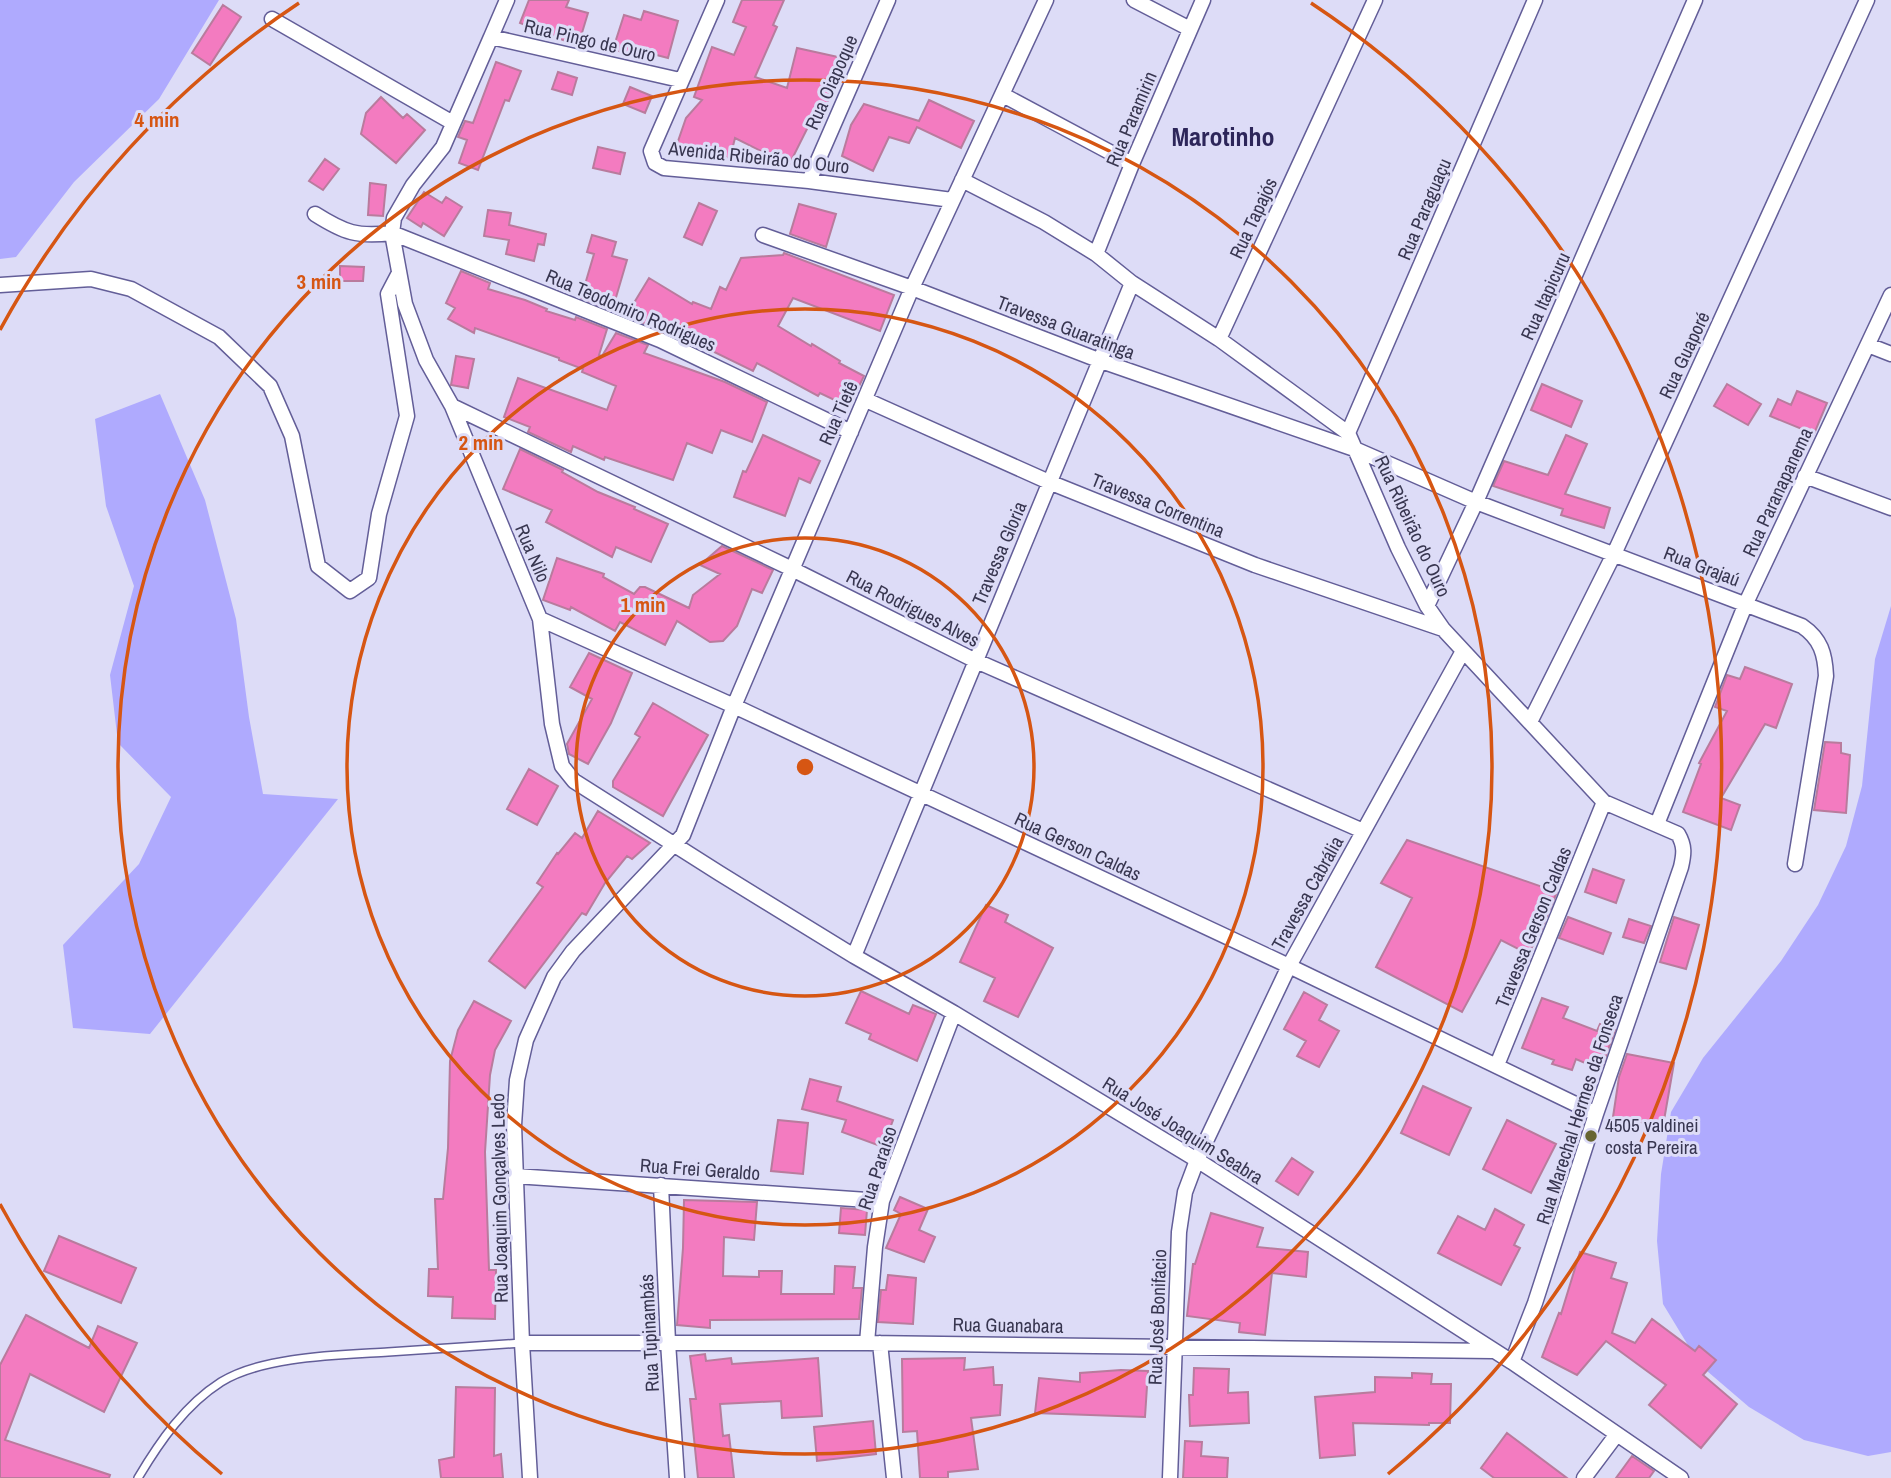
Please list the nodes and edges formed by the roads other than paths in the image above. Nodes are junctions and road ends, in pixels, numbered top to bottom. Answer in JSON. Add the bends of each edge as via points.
{"nodes":[{"id":1,"x":507,"y":0,"type":"edge"},
{"id":2,"x":717,"y":0,"type":"edge"},
{"id":3,"x":888,"y":0,"type":"edge"},
{"id":4,"x":1046,"y":0,"type":"edge"},
{"id":5,"x":1134,"y":0,"type":"edge"},
{"id":6,"x":1203,"y":0,"type":"edge"},
{"id":7,"x":1375,"y":0,"type":"edge"},
{"id":8,"x":1535,"y":0,"type":"edge"},
{"id":9,"x":1695,"y":0,"type":"edge"},
{"id":10,"x":1867,"y":0,"type":"edge"},
{"id":11,"x":272,"y":19,"type":"dead end"},
{"id":12,"x":1190,"y":29,"type":"junction"},
{"id":13,"x":491,"y":37,"type":"junction"},
{"id":14,"x":680,"y":80,"type":"junction"},
{"id":15,"x":1003,"y":95,"type":"junction"},
{"id":16,"x":453,"y":123,"type":"junction"},
{"id":17,"x":1132,"y":164,"type":"junction"},
{"id":18,"x":809,"y":180,"type":"junction"},
{"id":19,"x":962,"y":180,"type":"junction"},
{"id":20,"x":952,"y":200,"type":"junction"},
{"id":21,"x":315,"y":214,"type":"dead end"},
{"id":22,"x":392,"y":233,"type":"junction"},
{"id":23,"x":763,"y":235,"type":"dead end"},
{"id":24,"x":1096,"y":254,"type":"junction"},
{"id":25,"x":399,"y":273,"type":"junction"},
{"id":26,"x":1132,"y":283,"type":"junction"},
{"id":27,"x":0,"y":285,"type":"edge"},
{"id":28,"x":912,"y":288,"type":"junction"},
{"id":29,"x":1891,"y":295,"type":"edge"},
{"id":30,"x":1219,"y":339,"type":"junction"},
{"id":31,"x":1868,"y":345,"type":"junction"},
{"id":32,"x":1891,"y":354,"type":"edge"},
{"id":33,"x":1101,"y":361,"type":"junction"},
{"id":34,"x":866,"y":400,"type":"junction"},
{"id":35,"x":452,"y":406,"type":"junction"},
{"id":36,"x":851,"y":432,"type":"junction"},
{"id":37,"x":1348,"y":433,"type":"junction"},
{"id":38,"x":1357,"y":450,"type":"junction"},
{"id":39,"x":1805,"y":476,"type":"junction"},
{"id":40,"x":1049,"y":482,"type":"junction"},
{"id":41,"x":1476,"y":502,"type":"junction"},
{"id":42,"x":1891,"y":508,"type":"edge"},
{"id":43,"x":1614,"y":554,"type":"junction"},
{"id":44,"x":792,"y":569,"type":"junction"},
{"id":45,"x":1746,"y":603,"type":"junction"},
{"id":46,"x":1427,"y":606,"type":"junction"},
{"id":47,"x":540,"y":619,"type":"junction"},
{"id":48,"x":1443,"y":629,"type":"junction"},
{"id":49,"x":1463,"y":651,"type":"junction"},
{"id":50,"x":974,"y":660,"type":"junction"},
{"id":51,"x":734,"y":706,"type":"junction"},
{"id":52,"x":1530,"y":722,"type":"junction"},
{"id":53,"x":921,"y":794,"type":"junction"},
{"id":54,"x":1604,"y":802,"type":"junction"},
{"id":55,"x":1657,"y":824,"type":"junction"},
{"id":56,"x":1363,"y":831,"type":"junction"},
{"id":57,"x":674,"y":846,"type":"junction"},
{"id":58,"x":1795,"y":864,"type":"dead end"},
{"id":59,"x":1681,"y":867,"type":"joint"},
{"id":60,"x":719,"y":873,"type":"joint"},
{"id":61,"x":854,"y":956,"type":"junction"},
{"id":62,"x":1289,"y":966,"type":"junction"},
{"id":63,"x":954,"y":1013,"type":"junction"},
{"id":64,"x":1497,"y":1065,"type":"junction"},
{"id":65,"x":1596,"y":1114,"type":"junction"},
{"id":66,"x":1197,"y":1160,"type":"junction"},
{"id":67,"x":515,"y":1176,"type":"junction"},
{"id":68,"x":662,"y":1185,"type":"junction"},
{"id":69,"x":882,"y":1201,"type":"junction"},
{"id":70,"x":668,"y":1342,"type":"junction"},
{"id":71,"x":522,"y":1343,"type":"junction"},
{"id":72,"x":873,"y":1343,"type":"junction"},
{"id":73,"x":1175,"y":1346,"type":"junction"},
{"id":74,"x":1493,"y":1350,"type":"junction"},
{"id":75,"x":1512,"y":1362,"type":"junction"},
{"id":76,"x":1617,"y":1434,"type":"junction"},
{"id":77,"x":138,"y":1478,"type":"edge"},
{"id":78,"x":530,"y":1478,"type":"edge"},
{"id":79,"x":677,"y":1478,"type":"edge"},
{"id":80,"x":894,"y":1478,"type":"edge"},
{"id":81,"x":1170,"y":1478,"type":"edge"},
{"id":82,"x":1584,"y":1478,"type":"edge"},
{"id":83,"x":1681,"y":1478,"type":"edge"}],
"edges":[{"from":1,"to":13,"type":"street","name":"Rua Pingo de Ouro"},
{"from":2,"to":14,"type":"street","name":"Avenida Ribeirão do Ouro"},
{"from":3,"to":18,"type":"street","name":"Rua Oiapoque"},
{"from":4,"to":15,"type":"street","name":"Rua Tietê"},
{"from":5,"to":12,"type":"street"},
{"from":6,"to":12,"type":"street","name":"Rua Paramirin"},
{"from":7,"to":30,"type":"street","name":"Rua Tapajós"},
{"from":8,"to":37,"type":"street","name":"Rua Paraguaçu"},
{"from":9,"to":41,"type":"street","name":"Rua Itapicuru"},
{"from":10,"to":43,"type":"street","name":"Rua Guaporé"},
{"from":11,"to":16,"type":"street"},
{"from":12,"to":17,"type":"street","name":"Rua Paramirin"},
{"from":13,"to":14,"type":"street","name":"Rua Pingo de Ouro"},
{"from":13,"to":16,"type":"street","name":"Rua Pingo de Ouro"},
{"from":14,"to":18,"type":"street","name":"Avenida Ribeirão do Ouro","via":[[651,151],[655,163],[664,168]]},
{"from":15,"to":17,"type":"street"},
{"from":15,"to":19,"type":"street","name":"Rua Tietê"},
{"from":16,"to":22,"type":"street","name":"Rua Pingo de Ouro","via":[[443,146],[400,207]]},
{"from":17,"to":24,"type":"street","name":"Rua Paramirin"},
{"from":18,"to":20,"type":"street","name":"Avenida Ribeirão do Ouro"},
{"from":19,"to":20,"type":"street","name":"Rua Tietê"},
{"from":19,"to":24,"type":"street"},
{"from":20,"to":28,"type":"street","name":"Rua Tietê"},
{"from":21,"to":22,"type":"street","via":[[341,230],[367,236]]},
{"from":22,"to":25,"type":"street","name":"Rua Nilo"},
{"from":22,"to":36,"type":"street","name":"Rua Teodomiro Rodrigues","via":[[660,340]]},
{"from":23,"to":28,"type":"street","name":"Travessa Guaratinga"},
{"from":24,"to":26,"type":"street"},
{"from":25,"to":27,"type":"street","via":[[388,294],[407,416],[379,514],[369,578],[350,591],[318,566],[292,436],[270,386],[219,337],[131,289],[91,279]]},
{"from":25,"to":35,"type":"street","name":"Rua Nilo","via":[[426,360]]},
{"from":26,"to":30,"type":"street","name":"Rua Ribeirão do Ouro"},
{"from":26,"to":33,"type":"street","name":"Travessa Gloria"},
{"from":28,"to":33,"type":"street","name":"Travessa Guaratinga"},
{"from":28,"to":34,"type":"street","name":"Rua Tietê"},
{"from":29,"to":31,"type":"street","name":"Rua Paranapanema"},
{"from":30,"to":37,"type":"street","name":"Rua Ribeirão do Ouro"},
{"from":31,"to":32,"type":"street"},
{"from":31,"to":39,"type":"street","name":"Rua Paranapanema"},
{"from":33,"to":38,"type":"street","name":"Travessa Guaratinga"},
{"from":33,"to":40,"type":"street","name":"Travessa Gloria"},
{"from":34,"to":36,"type":"street","name":"Rua Tietê"},
{"from":34,"to":40,"type":"street","name":"Travessa Correntina"},
{"from":35,"to":44,"type":"street","name":"Rua Rodrigues Alves"},
{"from":35,"to":47,"type":"street","name":"Rua Nilo"},
{"from":36,"to":44,"type":"street","name":"Rua Tietê"},
{"from":37,"to":38,"type":"street","name":"Rua Ribeirão do Ouro"},
{"from":38,"to":41,"type":"street","name":"Rua Grajaú"},
{"from":38,"to":46,"type":"street","name":"Rua Ribeirão do Ouro"},
{"from":39,"to":42,"type":"street"},
{"from":39,"to":45,"type":"street","name":"Rua Paranapanema"},
{"from":40,"to":48,"type":"street","name":"Travessa Correntina","via":[[1255,565]]},
{"from":40,"to":50,"type":"street","name":"Travessa Gloria"},
{"from":41,"to":43,"type":"street","name":"Rua Grajaú"},
{"from":41,"to":46,"type":"street","name":"Rua Itapicuru"},
{"from":43,"to":45,"type":"street","name":"Rua Grajaú"},
{"from":43,"to":52,"type":"street","name":"Rua Guaporé"},
{"from":44,"to":50,"type":"street","name":"Rua Rodrigues Alves"},
{"from":44,"to":51,"type":"street","name":"Rua Tietê"},
{"from":45,"to":55,"type":"street","name":"Rua Paranapanema"},
{"from":45,"to":58,"type":"street","name":"Rua Grajaú","via":[[1810,631],[1825,659],[1826,677]]},
{"from":46,"to":48,"type":"street","name":"Rua Ribeirão do Ouro"},
{"from":47,"to":51,"type":"street","name":"Rua Gerson Caldas"},
{"from":47,"to":57,"type":"street","name":"Rua Nilo","via":[[552,724],[562,766],[574,781]]},
{"from":48,"to":49,"type":"street","name":"Rua Ribeirão do Ouro"},
{"from":49,"to":52,"type":"street","name":"Rua Ribeirão do Ouro"},
{"from":49,"to":56,"type":"street","name":"Travessa Cabrália"},
{"from":50,"to":53,"type":"street","name":"Travessa Gloria"},
{"from":50,"to":56,"type":"street","name":"Rua Rodrigues Alves"},
{"from":51,"to":53,"type":"street","name":"Rua Gerson Caldas"},
{"from":51,"to":57,"type":"street","name":"Rua Tietê"},
{"from":52,"to":54,"type":"street","name":"Rua Ribeirão do Ouro"},
{"from":53,"to":61,"type":"street","name":"Travessa Gloria"},
{"from":53,"to":62,"type":"street","name":"Rua Gerson Caldas"},
{"from":54,"to":55,"type":"street","name":"Rua Ribeirão do Ouro"},
{"from":54,"to":64,"type":"street","name":"Travessa Gerson Caldas"},
{"from":55,"to":59,"type":"street","name":"Rua Ribeirão do Ouro","via":[[1678,834],[1684,844]]},
{"from":56,"to":62,"type":"street","name":"Travessa Cabrália"},
{"from":57,"to":60,"type":"street","name":"Rua Nilo"},
{"from":57,"to":67,"type":"street","name":"Rua Joaquim Gonçalves Ledo","via":[[572,951],[549,987],[526,1040],[517,1080]]},
{"from":59,"to":65,"type":"street","name":"Rua Marechal Hermes da Fonseca"},
{"from":60,"to":61,"type":"street","name":"Rua José Joaquim Seabra"},
{"from":61,"to":63,"type":"street","name":"Rua José Joaquim Seabra"},
{"from":62,"to":64,"type":"street","name":"Rua Gerson Caldas"},
{"from":62,"to":66,"type":"street","name":"Travessa Cabrália"},
{"from":63,"to":66,"type":"street","name":"Rua José Joaquim Seabra"},
{"from":63,"to":69,"type":"street","name":"Rua Paraíso"},
{"from":64,"to":65,"type":"street","name":"Rua Gerson Caldas"},
{"from":65,"to":75,"type":"street","name":"Rua Marechal Hermes da Fonseca"},
{"from":66,"to":73,"type":"street","name":"Rua José Bonifacio","via":[[1185,1192],[1179,1232]]},
{"from":66,"to":74,"type":"street","name":"Rua José Joaquim Seabra"},
{"from":67,"to":68,"type":"street","name":"Rua Frei Geraldo"},
{"from":67,"to":71,"type":"street","name":"Rua Joaquim Gonçalves Ledo"},
{"from":68,"to":69,"type":"street","name":"Rua Frei Geraldo"},
{"from":68,"to":70,"type":"street","name":"Rua Tupinambás"},
{"from":69,"to":72,"type":"street","name":"Rua Paraíso"},
{"from":70,"to":71,"type":"street","name":"Rua Guanabara"},
{"from":70,"to":72,"type":"street","name":"Rua Guanabara"},
{"from":70,"to":79,"type":"street","name":"Rua Tupinambás"},
{"from":71,"to":77,"type":"lane","via":[[323,1356],[255,1367],[223,1381],[188,1408]]},
{"from":71,"to":78,"type":"street","name":"Rua Joaquim Gonçalves Ledo"},
{"from":72,"to":73,"type":"street","name":"Rua Guanabara"},
{"from":72,"to":80,"type":"street","name":"Rua Paraíso"},
{"from":73,"to":74,"type":"street","name":"Rua Guanabara"},
{"from":73,"to":81,"type":"street","name":"Rua José Bonifacio"},
{"from":74,"to":75,"type":"street","name":"Rua José Joaquim Seabra"},
{"from":75,"to":76,"type":"street","name":"Rua José Joaquim Seabra"},
{"from":76,"to":82,"type":"street"},
{"from":76,"to":83,"type":"street","name":"Rua José Joaquim Seabra"}]}
